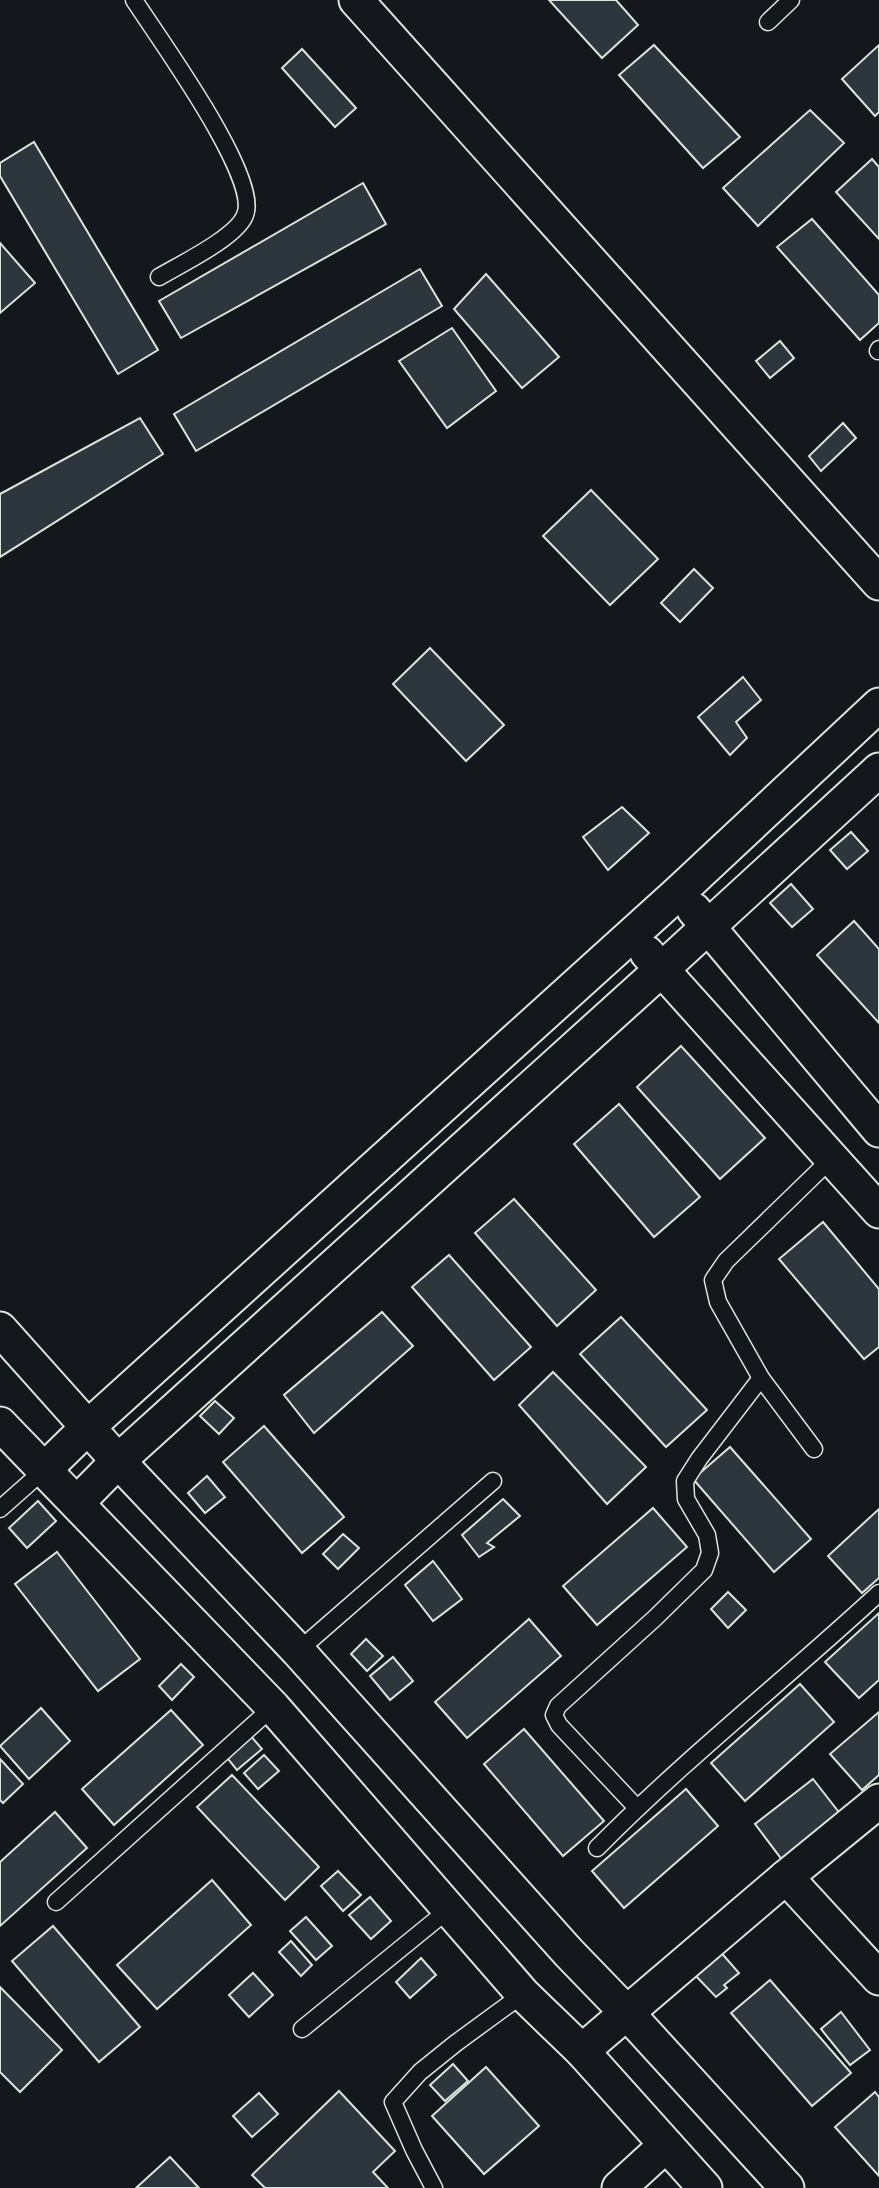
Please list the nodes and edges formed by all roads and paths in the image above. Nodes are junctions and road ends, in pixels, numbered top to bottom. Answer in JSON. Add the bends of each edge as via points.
{"nodes":[{"id":1,"x":134,"y":0,"type":"edge"},
{"id":2,"x":356,"y":0,"type":"edge"},
{"id":3,"x":791,"y":0,"type":"edge"},
{"id":4,"x":768,"y":22,"type":"dead end"},
{"id":5,"x":159,"y":277,"type":"dead end"},
{"id":6,"x":879,"y":583,"type":"edge"},
{"id":7,"x":879,"y":705,"type":"edge"},
{"id":8,"x":879,"y":770,"type":"edge"},
{"id":9,"x":678,"y":893,"type":"junction"},
{"id":10,"x":709,"y":926,"type":"junction"},
{"id":11,"x":631,"y":936,"type":"junction"},
{"id":12,"x":661,"y":970,"type":"junction"},
{"id":13,"x":879,"y":1130,"type":"edge"},
{"id":14,"x":832,"y":1158,"type":"junction"},
{"id":15,"x":879,"y":1211,"type":"edge"},
{"id":16,"x":0,"y":1329,"type":"edge"},
{"id":17,"x":761,"y":1378,"type":"junction"},
{"id":18,"x":0,"y":1424,"type":"edge"},
{"id":19,"x":88,"y":1427,"type":"junction"},
{"id":20,"x":814,"y":1449,"type":"dead end"},
{"id":21,"x":118,"y":1461,"type":"junction"},
{"id":22,"x":44,"y":1470,"type":"junction"},
{"id":23,"x":493,"y":1481,"type":"dead end"},
{"id":24,"x":76,"y":1503,"type":"junction"},
{"id":25,"x":0,"y":1509,"type":"edge"},
{"id":26,"x":879,"y":1593,"type":"edge"},
{"id":27,"x":298,"y":1651,"type":"junction"},
{"id":28,"x":272,"y":1707,"type":"junction"},
{"id":29,"x":879,"y":1801,"type":"edge"},
{"id":30,"x":637,"y":1808,"type":"junction"},
{"id":31,"x":597,"y":1848,"type":"dead end"},
{"id":32,"x":786,"y":1877,"type":"junction"},
{"id":33,"x":56,"y":1902,"type":"dead end"},
{"id":34,"x":448,"y":1910,"type":"junction"},
{"id":35,"x":879,"y":1978,"type":"edge"},
{"id":36,"x":523,"y":1994,"type":"junction"},
{"id":37,"x":628,"y":2014,"type":"junction"},
{"id":38,"x":302,"y":2029,"type":"dead end"},
{"id":39,"x":582,"y":2051,"type":"junction"},
{"id":40,"x":666,"y":2145,"type":"junction"},
{"id":41,"x":434,"y":2188,"type":"edge"},
{"id":42,"x":619,"y":2188,"type":"edge"},
{"id":43,"x":705,"y":2188,"type":"edge"},
{"id":44,"x":786,"y":2188,"type":"edge"}],
"edges":[{"from":1,"to":5,"type":"lane","via":[[222,135],[248,198],[246,215],[235,231]]},
{"from":2,"to":6,"type":"street"},
{"from":3,"to":4,"type":"lane"},
{"from":7,"to":9,"type":"street"},
{"from":8,"to":10,"type":"street"},
{"from":9,"to":10,"type":"street"},
{"from":9,"to":11,"type":"street"},
{"from":10,"to":12,"type":"street"},
{"from":10,"to":13,"type":"street"},
{"from":11,"to":12,"type":"street"},
{"from":11,"to":19,"type":"street"},
{"from":12,"to":14,"type":"street"},
{"from":12,"to":21,"type":"street"},
{"from":14,"to":15,"type":"street"},
{"from":14,"to":17,"type":"lane","via":[[726,1261],[713,1280],[718,1302]]},
{"from":16,"to":19,"type":"street"},
{"from":17,"to":20,"type":"lane"},
{"from":17,"to":30,"type":"lane","via":[[685,1481],[686,1499],[707,1535],[710,1553],[704,1570],[558,1706],[554,1715]]},
{"from":18,"to":22,"type":"street"},
{"from":19,"to":21,"type":"street"},
{"from":19,"to":22,"type":"street"},
{"from":21,"to":24,"type":"street"},
{"from":21,"to":27,"type":"street"},
{"from":22,"to":24,"type":"street"},
{"from":22,"to":25,"type":"lane"},
{"from":23,"to":27,"type":"lane"},
{"from":24,"to":28,"type":"street"},
{"from":26,"to":30,"type":"lane"},
{"from":27,"to":37,"type":"street"},
{"from":28,"to":33,"type":"lane"},
{"from":28,"to":34,"type":"street"},
{"from":29,"to":32,"type":"street"},
{"from":30,"to":31,"type":"lane"},
{"from":32,"to":35,"type":"street"},
{"from":32,"to":37,"type":"street"},
{"from":34,"to":36,"type":"street"},
{"from":34,"to":38,"type":"lane"},
{"from":36,"to":39,"type":"street"},
{"from":36,"to":41,"type":"lane","via":[[420,2072],[393,2102]]},
{"from":37,"to":39,"type":"street"},
{"from":37,"to":44,"type":"street"},
{"from":39,"to":40,"type":"street"},
{"from":40,"to":42,"type":"street"},
{"from":40,"to":43,"type":"street"}]}
